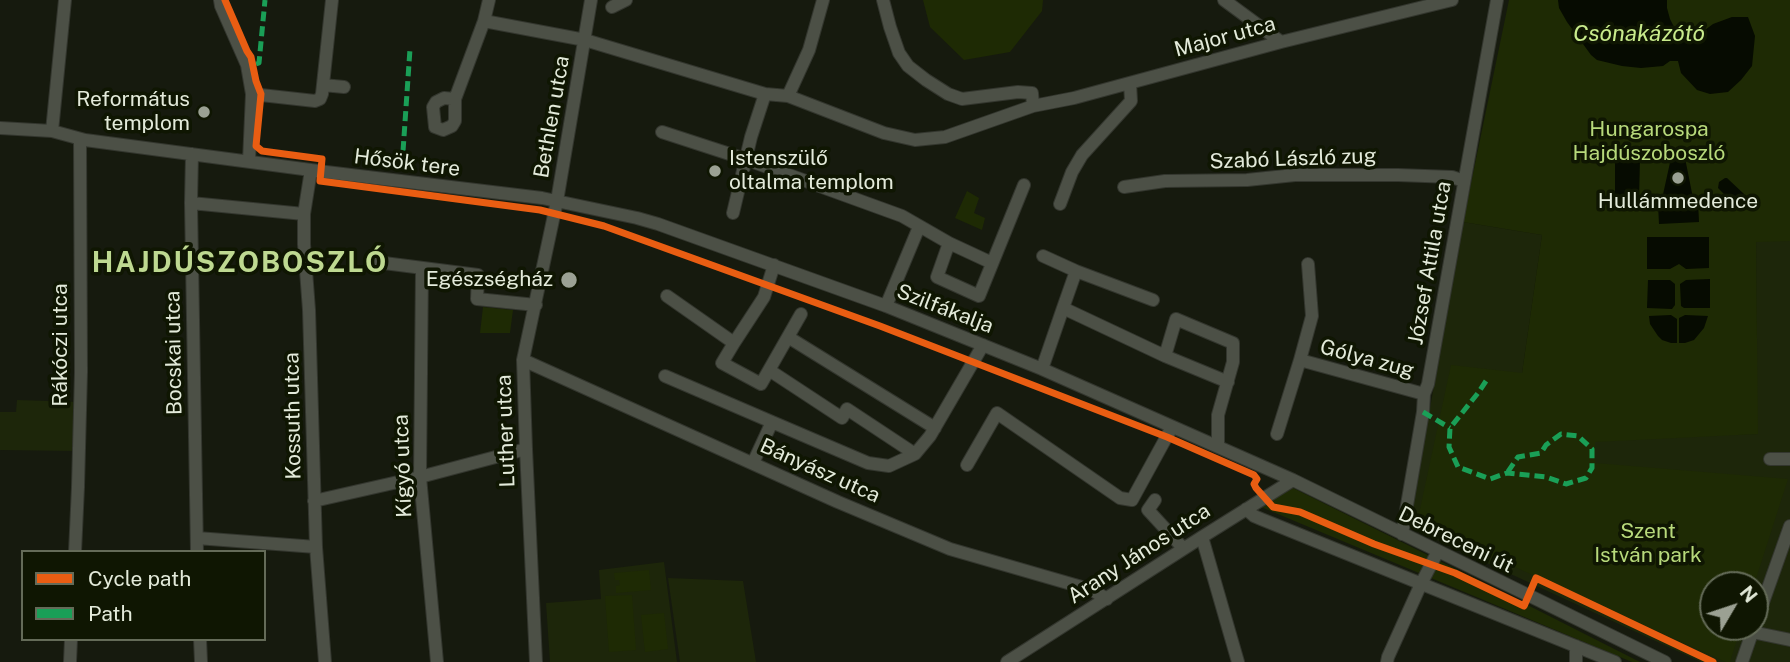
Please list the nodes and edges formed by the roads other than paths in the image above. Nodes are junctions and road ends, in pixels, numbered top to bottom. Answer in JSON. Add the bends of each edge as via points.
{"nodes":[{"id":1,"x":65,"y":0,"type":"edge"},
{"id":2,"x":220,"y":0,"type":"edge"},
{"id":3,"x":332,"y":0,"type":"edge"},
{"id":4,"x":489,"y":0,"type":"edge"},
{"id":5,"x":591,"y":0,"type":"edge"},
{"id":6,"x":626,"y":0,"type":"edge"},
{"id":7,"x":823,"y":0,"type":"edge"},
{"id":8,"x":883,"y":0,"type":"edge"},
{"id":9,"x":1224,"y":0,"type":"edge"},
{"id":10,"x":1452,"y":0,"type":"edge"},
{"id":11,"x":1497,"y":0,"type":"edge"},
{"id":12,"x":612,"y":7,"type":"dead end"},
{"id":13,"x":484,"y":21,"type":"junction"},
{"id":14,"x":584,"y":40,"type":"junction"},
{"id":15,"x":1281,"y":42,"type":"junction"},
{"id":16,"x":323,"y":83,"type":"junction"},
{"id":17,"x":1130,"y":83,"type":"junction"},
{"id":18,"x":344,"y":88,"type":"dead end"},
{"id":19,"x":252,"y":93,"type":"junction"},
{"id":20,"x":765,"y":93,"type":"junction"},
{"id":21,"x":788,"y":96,"type":"junction"},
{"id":22,"x":455,"y":99,"type":"dead end"},
{"id":23,"x":1033,"y":106,"type":"junction"},
{"id":24,"x":0,"y":128,"type":"edge"},
{"id":25,"x":52,"y":131,"type":"junction"},
{"id":26,"x":662,"y":132,"type":"dead end"},
{"id":27,"x":82,"y":139,"type":"junction"},
{"id":28,"x":192,"y":154,"type":"junction"},
{"id":29,"x":745,"y":159,"type":"junction"},
{"id":30,"x":249,"y":161,"type":"junction"},
{"id":31,"x":311,"y":170,"type":"junction"},
{"id":32,"x":1464,"y":181,"type":"junction"},
{"id":33,"x":1024,"y":185,"type":"dead end"},
{"id":34,"x":1124,"y":187,"type":"dead end"},
{"id":35,"x":557,"y":201,"type":"junction"},
{"id":36,"x":191,"y":203,"type":"junction"},
{"id":37,"x":1060,"y":204,"type":"dead end"},
{"id":38,"x":733,"y":213,"type":"dead end"},
{"id":39,"x":304,"y":214,"type":"junction"},
{"id":40,"x":919,"y":227,"type":"junction"},
{"id":41,"x":949,"y":243,"type":"junction"},
{"id":42,"x":1043,"y":256,"type":"dead end"},
{"id":43,"x":376,"y":262,"type":"dead end"},
{"id":44,"x":992,"y":263,"type":"junction"},
{"id":45,"x":1308,"y":264,"type":"dead end"},
{"id":46,"x":774,"y":265,"type":"junction"},
{"id":47,"x":422,"y":268,"type":"junction"},
{"id":48,"x":1076,"y":271,"type":"junction"},
{"id":49,"x":667,"y":296,"type":"dead end"},
{"id":50,"x":1153,"y":300,"type":"dead end"},
{"id":51,"x":536,"y":305,"type":"junction"},
{"id":52,"x":886,"y":306,"type":"junction"},
{"id":53,"x":1063,"y":308,"type":"junction"},
{"id":54,"x":800,"y":314,"type":"dead end"},
{"id":55,"x":788,"y":337,"type":"junction"},
{"id":56,"x":734,"y":343,"type":"junction"},
{"id":57,"x":983,"y":345,"type":"junction"},
{"id":58,"x":1165,"y":356,"type":"junction"},
{"id":59,"x":523,"y":360,"type":"junction"},
{"id":60,"x":1300,"y":360,"type":"junction"},
{"id":61,"x":1042,"y":369,"type":"junction"},
{"id":62,"x":769,"y":370,"type":"junction"},
{"id":63,"x":665,"y":376,"type":"dead end"},
{"id":64,"x":1228,"y":382,"type":"junction"},
{"id":65,"x":1424,"y":394,"type":"junction"},
{"id":66,"x":772,"y":422,"type":"junction"},
{"id":67,"x":1172,"y":427,"type":"junction"},
{"id":68,"x":935,"y":428,"type":"junction"},
{"id":69,"x":1278,"y":434,"type":"dead end"},
{"id":70,"x":1218,"y":446,"type":"junction"},
{"id":71,"x":526,"y":449,"type":"junction"},
{"id":72,"x":915,"y":454,"type":"junction"},
{"id":73,"x":1770,"y":459,"type":"dead end"},
{"id":74,"x":1790,"y":459,"type":"edge"},
{"id":75,"x":753,"y":463,"type":"junction"},
{"id":76,"x":967,"y":465,"type":"dead end"},
{"id":77,"x":420,"y":477,"type":"junction"},
{"id":78,"x":1293,"y":480,"type":"junction"},
{"id":79,"x":1307,"y":487,"type":"joint"},
{"id":80,"x":1155,"y":500,"type":"dead end"},
{"id":81,"x":314,"y":501,"type":"junction"},
{"id":82,"x":1246,"y":509,"type":"junction"},
{"id":83,"x":1790,"y":526,"type":"edge"},
{"id":84,"x":1402,"y":534,"type":"junction"},
{"id":85,"x":1202,"y":537,"type":"junction"},
{"id":86,"x":197,"y":538,"type":"junction"},
{"id":87,"x":316,"y":547,"type":"junction"},
{"id":88,"x":1183,"y":548,"type":"junction"},
{"id":89,"x":75,"y":550,"type":"edge"},
{"id":90,"x":197,"y":550,"type":"edge"},
{"id":91,"x":1438,"y":551,"type":"junction"},
{"id":92,"x":1421,"y":584,"type":"junction"},
{"id":93,"x":1769,"y":586,"type":"edge"},
{"id":94,"x":1107,"y":598,"type":"junction"},
{"id":95,"x":1769,"y":633,"type":"edge"},
{"id":96,"x":1790,"y":640,"type":"edge"},
{"id":97,"x":71,"y":641,"type":"edge"},
{"id":98,"x":200,"y":641,"type":"edge"},
{"id":99,"x":1749,"y":641,"type":"edge"},
{"id":100,"x":1576,"y":646,"type":"junction"},
{"id":101,"x":70,"y":662,"type":"edge"},
{"id":102,"x":201,"y":662,"type":"edge"},
{"id":103,"x":325,"y":662,"type":"edge"},
{"id":104,"x":437,"y":662,"type":"edge"},
{"id":105,"x":536,"y":662,"type":"edge"},
{"id":106,"x":1007,"y":662,"type":"edge"},
{"id":107,"x":1238,"y":662,"type":"edge"},
{"id":108,"x":1387,"y":662,"type":"edge"},
{"id":109,"x":1576,"y":662,"type":"edge"},
{"id":110,"x":1615,"y":662,"type":"edge"},
{"id":111,"x":1665,"y":662,"type":"edge"},
{"id":112,"x":1742,"y":662,"type":"edge"}],
"edges":[{"from":1,"to":25,"type":"street"},
{"from":2,"to":19,"type":"street","via":[[247,65]]},
{"from":3,"to":16,"type":"street"},
{"from":4,"to":13,"type":"street"},
{"from":5,"to":14,"type":"street","name":"Bethlen utca"},
{"from":6,"to":12,"type":"street"},
{"from":7,"to":21,"type":"street","via":[[809,50]]},
{"from":8,"to":23,"type":"street","via":[[899,53],[926,80],[962,99],[1032,93]]},
{"from":9,"to":15,"type":"street"},
{"from":10,"to":15,"type":"street","name":"Major utca"},
{"from":11,"to":32,"type":"street","name":"József Attila utca"},
{"from":13,"to":14,"type":"street","name":"Bethlen utca"},
{"from":13,"to":22,"type":"street"},
{"from":14,"to":20,"type":"street","name":"Major utca"},
{"from":14,"to":35,"type":"street","name":"Bethlen utca"},
{"from":15,"to":17,"type":"street","name":"Major utca"},
{"from":16,"to":18,"type":"street"},
{"from":16,"to":19,"type":"street","via":[[320,99],[315,101]]},
{"from":17,"to":23,"type":"street","name":"Major utca"},
{"from":17,"to":37,"type":"street","via":[[1131,101],[1082,155]]},
{"from":19,"to":30,"type":"street"},
{"from":20,"to":21,"type":"street","name":"Major utca"},
{"from":20,"to":29,"type":"street"},
{"from":21,"to":23,"type":"street","name":"Major utca","via":[[884,133],[915,140],[944,137]]},
{"from":24,"to":25,"type":"street","name":"Hősök tere"},
{"from":25,"to":27,"type":"street","name":"Hősök tere"},
{"from":26,"to":29,"type":"street"},
{"from":27,"to":28,"type":"street","name":"Hősök tere"},
{"from":27,"to":89,"type":"street","name":"Rákóczi utca"},
{"from":28,"to":30,"type":"street","name":"Hősök tere"},
{"from":28,"to":36,"type":"street","name":"Bocskai utca"},
{"from":29,"to":38,"type":"street"},
{"from":29,"to":40,"type":"street","via":[[902,216]]},
{"from":30,"to":31,"type":"street","name":"Hősök tere"},
{"from":31,"to":35,"type":"street","name":"Hősök tere"},
{"from":31,"to":39,"type":"street","name":"Kossuth utca"},
{"from":32,"to":34,"type":"street","name":"Szabó László zug","via":[[1452,177],[1295,175]]},
{"from":32,"to":65,"type":"street","name":"József Attila utca"},
{"from":33,"to":44,"type":"street"},
{"from":35,"to":46,"type":"street","name":"Szilfákalja","via":[[648,221]]},
{"from":35,"to":51,"type":"street","name":"Luther utca"},
{"from":36,"to":39,"type":"street"},
{"from":36,"to":86,"type":"street","name":"Bocskai utca"},
{"from":39,"to":81,"type":"street","name":"Kossuth utca"},
{"from":40,"to":41,"type":"street"},
{"from":40,"to":52,"type":"street"},
{"from":41,"to":44,"type":"street"},
{"from":41,"to":44,"type":"street","via":[[937,277],[979,296]]},
{"from":42,"to":48,"type":"street"},
{"from":43,"to":47,"type":"street"},
{"from":45,"to":60,"type":"street","name":"Gólya zug","via":[[1312,316]]},
{"from":46,"to":52,"type":"street","name":"Szilfákalja"},
{"from":46,"to":56,"type":"street","via":[[764,297]]},
{"from":47,"to":51,"type":"street","via":[[478,275],[477,299]]},
{"from":47,"to":77,"type":"street","name":"Kígyó utca"},
{"from":48,"to":50,"type":"street"},
{"from":48,"to":53,"type":"street"},
{"from":49,"to":56,"type":"street"},
{"from":51,"to":59,"type":"street","name":"Luther utca"},
{"from":52,"to":57,"type":"street","name":"Szilfákalja"},
{"from":53,"to":58,"type":"street"},
{"from":53,"to":61,"type":"street"},
{"from":54,"to":55,"type":"street"},
{"from":55,"to":62,"type":"street"},
{"from":55,"to":68,"type":"street"},
{"from":56,"to":62,"type":"street","via":[[722,363],[761,384]]},
{"from":57,"to":61,"type":"street","name":"Szilfákalja"},
{"from":57,"to":68,"type":"street"},
{"from":58,"to":64,"type":"street"},
{"from":58,"to":64,"type":"street","via":[[1176,319],[1233,344]]},
{"from":59,"to":71,"type":"street","name":"Luther utca"},
{"from":59,"to":75,"type":"street","name":"Bányász utca"},
{"from":60,"to":65,"type":"street","name":"Gólya zug"},
{"from":60,"to":69,"type":"street","name":"Gólya zug"},
{"from":61,"to":67,"type":"street","name":"Szilfákalja"},
{"from":62,"to":72,"type":"street","via":[[842,418],[847,409]]},
{"from":63,"to":66,"type":"street"},
{"from":64,"to":70,"type":"street","via":[[1218,415]]},
{"from":65,"to":84,"type":"street","name":"József Attila utca"},
{"from":66,"to":72,"type":"street","via":[[868,463],[889,466]]},
{"from":66,"to":75,"type":"street"},
{"from":67,"to":70,"type":"street","name":"Szilfákalja"},
{"from":67,"to":76,"type":"street","via":[[1132,499],[1120,498],[997,412]]},
{"from":68,"to":72,"type":"street"},
{"from":70,"to":78,"type":"street","name":"Szilfákalja"},
{"from":71,"to":77,"type":"street"},
{"from":71,"to":105,"type":"street","name":"Luther utca"},
{"from":73,"to":74,"type":"street"},
{"from":75,"to":94,"type":"street","name":"Bányász utca","via":[[950,549]]},
{"from":77,"to":81,"type":"street"},
{"from":77,"to":104,"type":"street","name":"Kígyó utca"},
{"from":78,"to":79,"type":"street","name":"Szilfákalja"},
{"from":78,"to":82,"type":"street","name":"Arany János utca"},
{"from":79,"to":84,"type":"street","name":"Debreceni út"},
{"from":80,"to":88,"type":"street","via":[[1148,509]]},
{"from":81,"to":87,"type":"street","name":"Kossuth utca"},
{"from":82,"to":85,"type":"street","name":"Arany János utca"},
{"from":82,"to":92,"type":"street"},
{"from":83,"to":93,"type":"street"},
{"from":84,"to":91,"type":"street","name":"Debreceni út"},
{"from":85,"to":88,"type":"street","name":"Arany János utca"},
{"from":85,"to":107,"type":"street"},
{"from":86,"to":87,"type":"street"},
{"from":86,"to":90,"type":"street","name":"Bocskai utca"},
{"from":87,"to":103,"type":"street","name":"Kossuth utca"},
{"from":88,"to":94,"type":"street","name":"Arany János utca"},
{"from":91,"to":92,"type":"street"},
{"from":91,"to":111,"type":"street","name":"Debreceni út"},
{"from":92,"to":100,"type":"street"},
{"from":92,"to":108,"type":"street"},
{"from":94,"to":106,"type":"street","name":"Arany János utca"},
{"from":95,"to":96,"type":"street"},
{"from":97,"to":101,"type":"street"},
{"from":98,"to":102,"type":"street"},
{"from":99,"to":112,"type":"street"},
{"from":100,"to":109,"type":"street"},
{"from":100,"to":110,"type":"street"}]}
